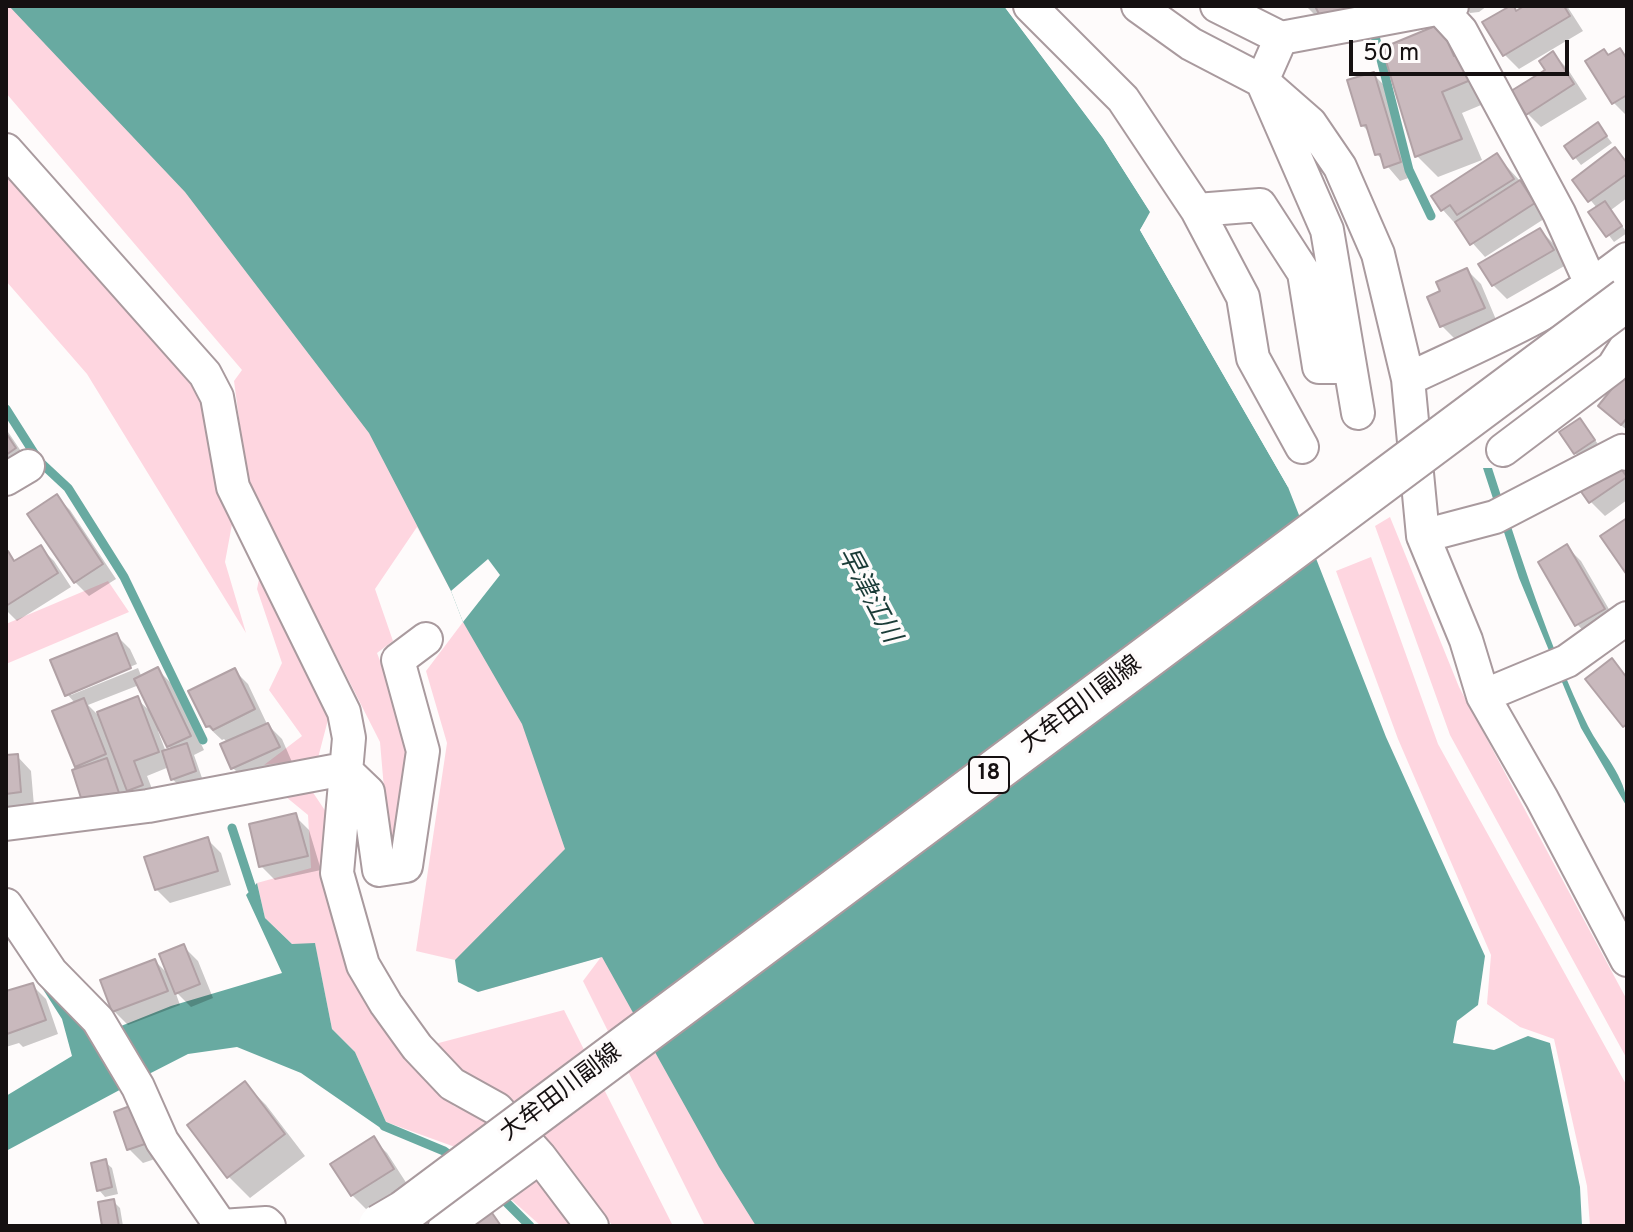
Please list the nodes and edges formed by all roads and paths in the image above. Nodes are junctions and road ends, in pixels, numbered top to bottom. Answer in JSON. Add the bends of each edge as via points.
{"nodes":[{"id":1,"x":1030,"y":6,"type":"edge"},
{"id":2,"x":1138,"y":6,"type":"edge"},
{"id":3,"x":1217,"y":6,"type":"edge"},
{"id":4,"x":1444,"y":7,"type":"edge"},
{"id":5,"x":1281,"y":38,"type":"junction"},
{"id":6,"x":1262,"y":81,"type":"junction"},
{"id":7,"x":6,"y":150,"type":"edge"},
{"id":8,"x":1197,"y":210,"type":"junction"},
{"id":9,"x":1627,"y":259,"type":"edge"},
{"id":10,"x":1610,"y":292,"type":"edge"},
{"id":11,"x":1627,"y":329,"type":"edge"},
{"id":12,"x":1627,"y":345,"type":"edge"},
{"id":13,"x":1350,"y":367,"type":"junction"},
{"id":14,"x":1408,"y":379,"type":"junction"},
{"id":15,"x":1358,"y":413,"type":"dead end"},
{"id":16,"x":1302,"y":447,"type":"dead end"},
{"id":17,"x":1503,"y":450,"type":"dead end"},
{"id":18,"x":1627,"y":454,"type":"edge"},
{"id":19,"x":1423,"y":536,"type":"junction"},
{"id":20,"x":1627,"y":618,"type":"edge"},
{"id":21,"x":426,"y":639,"type":"dead end"},
{"id":22,"x":1483,"y":696,"type":"junction"},
{"id":23,"x":344,"y":769,"type":"junction"},
{"id":24,"x":6,"y":824,"type":"edge"},
{"id":25,"x":6,"y":905,"type":"edge"},
{"id":26,"x":1627,"y":960,"type":"edge"},
{"id":27,"x":540,"y":1157,"type":"junction"},
{"id":28,"x":269,"y":1226,"type":"edge"},
{"id":29,"x":380,"y":1226,"type":"edge"},
{"id":30,"x":445,"y":1226,"type":"edge"},
{"id":31,"x":592,"y":1226,"type":"edge"}],
"edges":[{"from":1,"to":8,"type":"street","via":[[1123,99]]},
{"from":2,"to":6,"type":"street","via":[[1191,44]]},
{"from":3,"to":5,"type":"street"},
{"from":4,"to":5,"type":"street"},
{"from":4,"to":10,"type":"street","via":[[1559,213]]},
{"from":5,"to":6,"type":"street"},
{"from":6,"to":13,"type":"street","via":[[1327,230]]},
{"from":6,"to":14,"type":"street","via":[[1310,123],[1340,167],[1378,254]]},
{"from":7,"to":23,"type":"street","via":[[205,374],[217,397],[233,487],[344,712],[349,738]]},
{"from":8,"to":13,"type":"street","via":[[1260,205],[1304,273],[1319,367]]},
{"from":8,"to":16,"type":"street","via":[[1243,297],[1253,358]]},
{"from":9,"to":10,"type":"street"},
{"from":10,"to":11,"type":"street"},
{"from":10,"to":14,"type":"street","via":[[1537,317]]},
{"from":10,"to":29,"type":"main road","name":"大牟田川副線","number":"18","bridge":true},
{"from":12,"to":17,"type":"street","via":[[1613,367]]},
{"from":13,"to":15,"type":"street"},
{"from":14,"to":19,"type":"street"},
{"from":18,"to":19,"type":"street","via":[[1622,451],[1502,514]]},
{"from":19,"to":22,"type":"street"},
{"from":20,"to":22,"type":"street","via":[[1559,664]]},
{"from":21,"to":23,"type":"street","via":[[398,660],[423,751],[406,866],[379,870],[368,792]]},
{"from":22,"to":26,"type":"street"},
{"from":23,"to":24,"type":"street","via":[[148,806]]},
{"from":23,"to":27,"type":"street","via":[[337,873],[363,965],[417,1047],[452,1084],[497,1109]]},
{"from":25,"to":28,"type":"street","via":[[51,972],[98,1020],[138,1087],[162,1141],[221,1226]]},
{"from":27,"to":30,"type":"street"},
{"from":27,"to":31,"type":"street"}]}
